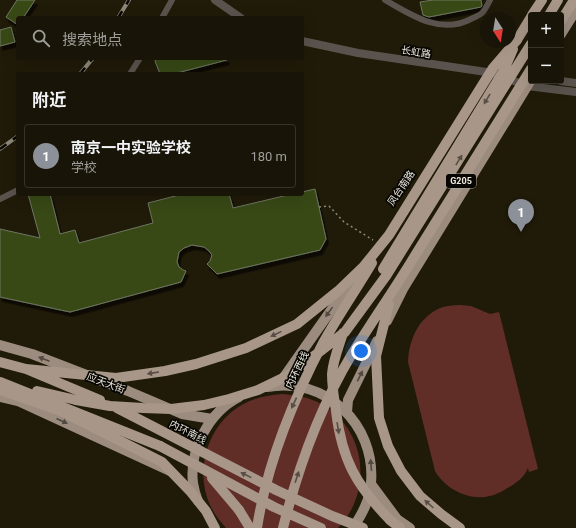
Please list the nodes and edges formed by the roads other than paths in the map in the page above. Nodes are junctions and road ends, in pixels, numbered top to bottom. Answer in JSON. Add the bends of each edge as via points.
{"nodes":[{"id":1,"x":172,"y":0,"type":"edge"},
{"id":2,"x":216,"y":0,"type":"edge"},
{"id":3,"x":385,"y":0,"type":"edge"},
{"id":4,"x":490,"y":0,"type":"edge"},
{"id":5,"x":537,"y":0,"type":"edge"},
{"id":6,"x":542,"y":0,"type":"edge"},
{"id":7,"x":558,"y":0,"type":"edge"},
{"id":8,"x":574,"y":0,"type":"edge"},
{"id":9,"x":576,"y":10,"type":"edge"},
{"id":10,"x":534,"y":12,"type":"edge"},
{"id":11,"x":551,"y":12,"type":"edge"},
{"id":12,"x":163,"y":16,"type":"edge"},
{"id":13,"x":238,"y":16,"type":"edge"},
{"id":14,"x":564,"y":16,"type":"edge"},
{"id":15,"x":528,"y":22,"type":"edge"},
{"id":16,"x":564,"y":29,"type":"edge"},
{"id":17,"x":517,"y":40,"type":"junction"},
{"id":18,"x":304,"y":41,"type":"edge"},
{"id":19,"x":529,"y":48,"type":"edge"},
{"id":20,"x":139,"y":60,"type":"edge"},
{"id":21,"x":131,"y":72,"type":"edge"},
{"id":22,"x":493,"y":73,"type":"junction"},
{"id":23,"x":528,"y":74,"type":"edge"},
{"id":24,"x":564,"y":81,"type":"edge"},
{"id":25,"x":528,"y":83,"type":"edge"},
{"id":26,"x":576,"y":83,"type":"edge"},
{"id":27,"x":528,"y":84,"type":"edge"},
{"id":28,"x":534,"y":84,"type":"edge"},
{"id":29,"x":576,"y":92,"type":"edge"},
{"id":30,"x":16,"y":191,"type":"edge"},
{"id":31,"x":0,"y":200,"type":"edge"},
{"id":32,"x":389,"y":236,"type":"junction"},
{"id":33,"x":392,"y":294,"type":"junction"},
{"id":34,"x":0,"y":345,"type":"edge"},
{"id":35,"x":0,"y":362,"type":"edge"},
{"id":36,"x":26,"y":369,"type":"junction"},
{"id":37,"x":2,"y":385,"type":"edge"},
{"id":38,"x":279,"y":385,"type":"junction"},
{"id":39,"x":0,"y":397,"type":"edge"},
{"id":40,"x":347,"y":412,"type":"junction"},
{"id":41,"x":212,"y":419,"type":"junction"},
{"id":42,"x":161,"y":432,"type":"junction"},
{"id":43,"x":193,"y":482,"type":"junction"},
{"id":44,"x":371,"y":484,"type":"junction"},
{"id":45,"x":211,"y":528,"type":"edge"},
{"id":46,"x":215,"y":528,"type":"edge"},
{"id":47,"x":250,"y":528,"type":"edge"},
{"id":48,"x":257,"y":528,"type":"edge"},
{"id":49,"x":283,"y":528,"type":"edge"},
{"id":50,"x":321,"y":528,"type":"edge"},
{"id":51,"x":353,"y":528,"type":"edge"},
{"id":52,"x":363,"y":528,"type":"edge"},
{"id":53,"x":400,"y":528,"type":"edge"},
{"id":54,"x":410,"y":528,"type":"edge"},
{"id":55,"x":460,"y":528,"type":"edge"}],
"edges":[{"from":1,"to":12,"type":"street"},
{"from":2,"to":13,"type":"street"},
{"from":3,"to":4,"type":"street","via":[[428,23],[450,26],[482,13]]},
{"from":5,"to":22,"type":"main road","name":"凤台南路"},
{"from":6,"to":10,"type":"highway"},
{"from":7,"to":11,"type":"highway"},
{"from":8,"to":14,"type":"highway"},
{"from":9,"to":16,"type":"main road"},
{"from":15,"to":17,"type":"highway"},
{"from":17,"to":32,"type":"highway","bridge":true,"via":[[493,68]]},
{"from":17,"to":53,"type":"highway","one_way":true,"bridge":true,"via":[[504,70],[382,271],[346,322],[335,358],[332,374],[334,396],[339,435],[345,455],[364,490]]},
{"from":18,"to":22,"type":"street","name":"长虹路","via":[[358,53]]},
{"from":37,"to":19,"type":"highway","one_way":true,"bridge":true,"via":[[110,406],[171,409],[229,399],[258,390],[287,376],[344,332],[358,315],[401,254]]},
{"from":20,"to":21,"type":"street"},
{"from":22,"to":25,"type":"street","name":"长虹路"},
{"from":22,"to":38,"type":"main road","name":"凤台南路","one_way":true},
{"from":23,"to":33,"type":"highway","number":"G205","bridge":true},
{"from":24,"to":26,"type":"street"},
{"from":40,"to":27,"type":"main road","one_way":true,"via":[[348,400],[403,289]]},
{"from":28,"to":29,"type":"street","name":"长虹路"},
{"from":30,"to":31,"type":"street"},
{"from":32,"to":36,"type":"highway","one_way":true,"bridge":true,"via":[[364,266],[318,308],[297,324],[246,348],[196,364],[140,376],[116,378]]},
{"from":32,"to":48,"type":"highway","name":"内环西线","one_way":true,"bridge":true,"via":[[324,343],[290,413],[274,459]]},
{"from":49,"to":33,"type":"highway","number":"G205","one_way":true,"bridge":true,"via":[[298,475],[331,393],[352,354]]},
{"from":55,"to":33,"type":"highway","one_way":true,"bridge":true,"via":[[420,496],[401,471],[388,446],[379,418],[376,356]]},
{"from":41,"to":34,"type":"main road","name":"应天大街","one_way":true,"via":[[182,414],[32,354]]},
{"from":35,"to":36,"type":"highway","name":"内环南线","bridge":true},
{"from":36,"to":42,"type":"highway","name":"内环南线","bridge":true,"via":[[93,397]]},
{"from":37,"to":46,"type":"highway","bridge":true,"via":[[61,411],[162,462],[206,510]]},
{"from":37,"to":50,"type":"highway","bridge":true,"via":[[160,446],[274,507]]},
{"from":38,"to":40,"type":"main road","via":[[304,387],[327,397]]},
{"from":38,"to":41,"type":"main road","via":[[253,390],[230,402]]},
{"from":39,"to":43,"type":"main road","one_way":true,"via":[[67,423]]},
{"from":44,"to":40,"type":"main road","one_way":true,"via":[[371,464],[367,445]]},
{"from":41,"to":43,"type":"main road","via":[[200,438],[194,460]]},
{"from":42,"to":47,"type":"highway","bridge":true,"via":[[191,453],[240,510]]},
{"from":52,"to":42,"type":"highway","name":"内环南线","one_way":true,"bridge":true,"via":[[276,490]]},
{"from":43,"to":45,"type":"main road","via":[[200,508]]},
{"from":44,"to":51,"type":"main road","via":[[368,500]]},
{"from":44,"to":54,"type":"main road","via":[[397,519]]}]}
